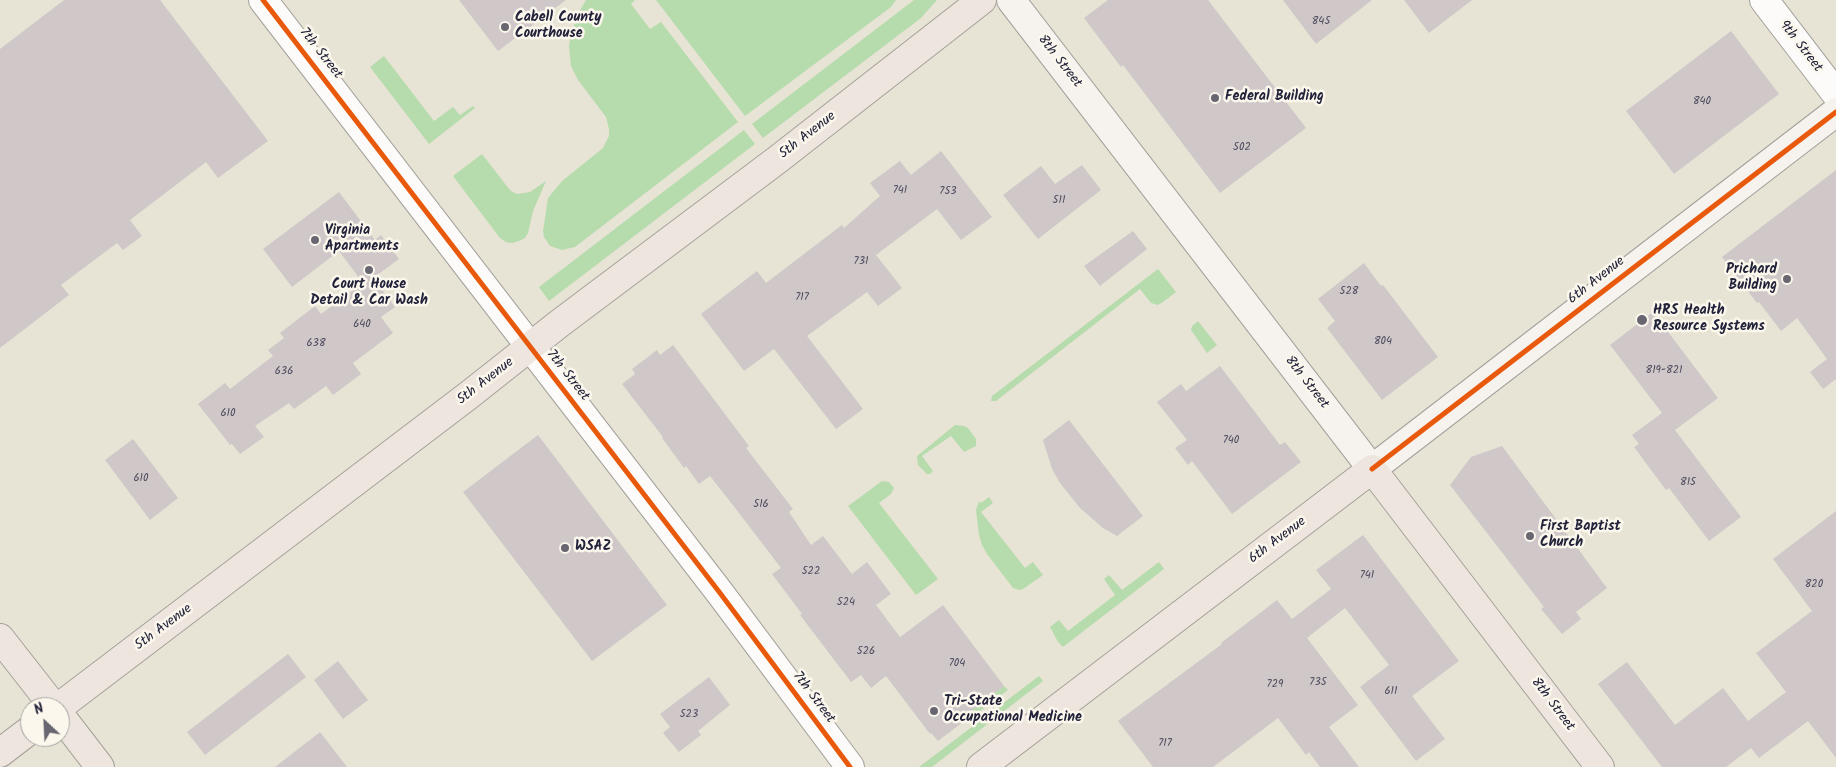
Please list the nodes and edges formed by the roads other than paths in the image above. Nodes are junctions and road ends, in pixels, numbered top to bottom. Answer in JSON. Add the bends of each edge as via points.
{"nodes":[{"id":1,"x":263,"y":0,"type":"edge"},
{"id":2,"x":982,"y":0,"type":"edge"},
{"id":3,"x":1011,"y":0,"type":"edge"},
{"id":4,"x":1764,"y":0,"type":"edge"},
{"id":5,"x":1836,"y":94,"type":"edge"},
{"id":6,"x":1836,"y":112,"type":"edge"},
{"id":7,"x":530,"y":346,"type":"junction"},
{"id":8,"x":1372,"y":469,"type":"junction"},
{"id":9,"x":0,"y":638,"type":"edge"},
{"id":10,"x":46,"y":697,"type":"edge"},
{"id":11,"x":70,"y":699,"type":"edge"},
{"id":12,"x":70,"y":728,"type":"edge"},
{"id":13,"x":20,"y":738,"type":"edge"},
{"id":14,"x":0,"y":753,"type":"edge"},
{"id":15,"x":100,"y":767,"type":"edge"},
{"id":16,"x":850,"y":767,"type":"edge"},
{"id":17,"x":981,"y":767,"type":"edge"},
{"id":18,"x":1600,"y":767,"type":"edge"}],
"edges":[{"from":1,"to":7,"type":"street","name":"7th Street"},
{"from":2,"to":7,"type":"main road","name":"5th Avenue"},
{"from":3,"to":8,"type":"main road","name":"8th Street"},
{"from":4,"to":5,"type":"street","name":"9th Street"},
{"from":6,"to":8,"type":"main road","name":"6th Avenue"},
{"from":7,"to":11,"type":"main road","name":"5th Avenue"},
{"from":7,"to":16,"type":"street","name":"7th Street"},
{"from":8,"to":17,"type":"main road","name":"6th Avenue"},
{"from":8,"to":18,"type":"main road","name":"8th Street"},
{"from":9,"to":10,"type":"main road"},
{"from":12,"to":15,"type":"main road"},
{"from":13,"to":14,"type":"main road"}]}
